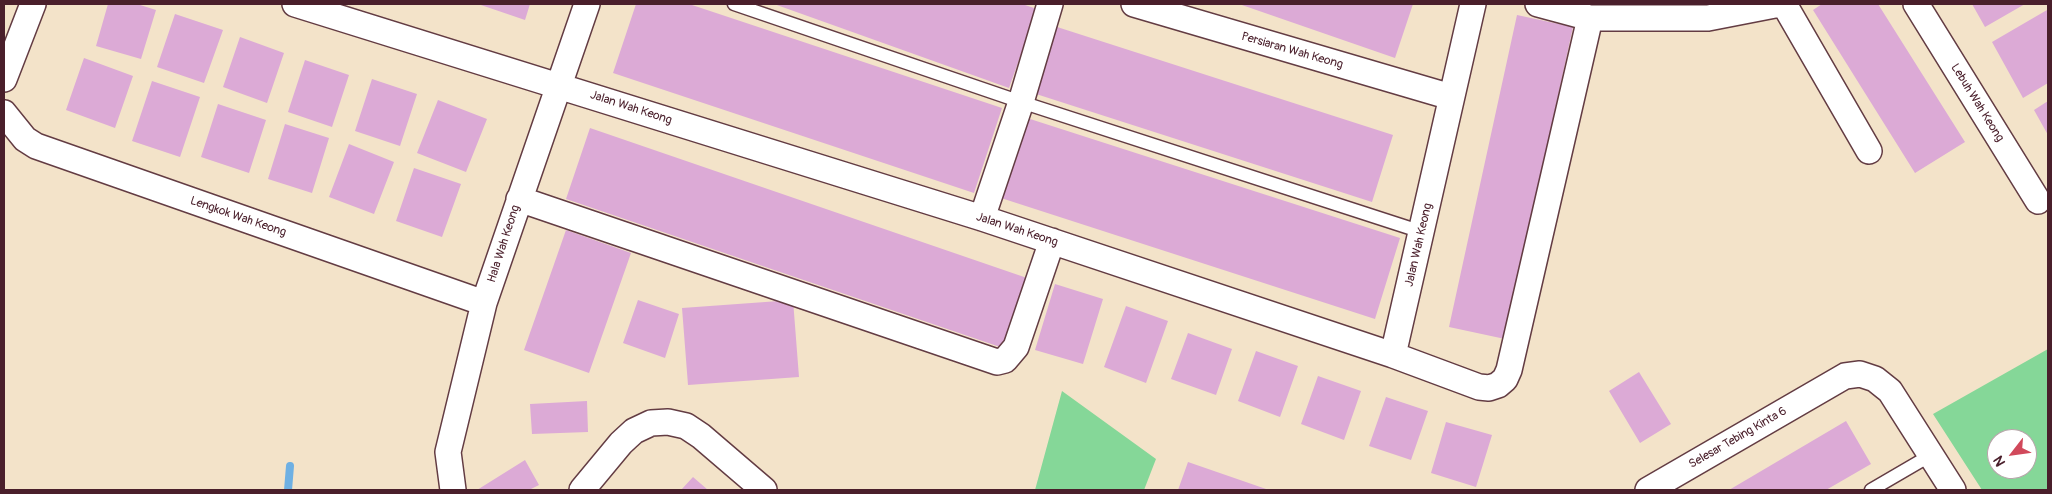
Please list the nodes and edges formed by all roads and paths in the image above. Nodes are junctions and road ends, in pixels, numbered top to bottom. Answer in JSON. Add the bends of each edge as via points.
{"nodes":[{"id":1,"x":33,"y":4,"type":"edge"},
{"id":2,"x":294,"y":4,"type":"edge"},
{"id":3,"x":587,"y":4,"type":"edge"},
{"id":4,"x":734,"y":4,"type":"edge"},
{"id":5,"x":1050,"y":4,"type":"edge"},
{"id":6,"x":1134,"y":4,"type":"edge"},
{"id":7,"x":1472,"y":4,"type":"edge"},
{"id":8,"x":1538,"y":4,"type":"edge"},
{"id":9,"x":1782,"y":4,"type":"edge"},
{"id":10,"x":1916,"y":4,"type":"edge"},
{"id":11,"x":357,"y":13,"type":"edge"},
{"id":12,"x":1590,"y":18,"type":"junction"},
{"id":13,"x":4,"y":79,"type":"edge"},
{"id":14,"x":559,"y":85,"type":"junction"},
{"id":15,"x":1451,"y":97,"type":"junction"},
{"id":16,"x":1021,"y":102,"type":"junction"},
{"id":17,"x":4,"y":113,"type":"edge"},
{"id":18,"x":1869,"y":151,"type":"dead end"},
{"id":19,"x":519,"y":199,"type":"junction"},
{"id":20,"x":2038,"y":201,"type":"dead end"},
{"id":21,"x":982,"y":218,"type":"junction"},
{"id":22,"x":1422,"y":232,"type":"junction"},
{"id":23,"x":1052,"y":241,"type":"junction"},
{"id":24,"x":484,"y":303,"type":"junction"},
{"id":25,"x":1394,"y":355,"type":"junction"},
{"id":26,"x":1931,"y":455,"type":"junction"},
{"id":27,"x":587,"y":489,"type":"edge"},
{"id":28,"x":453,"y":490,"type":"edge"},
{"id":29,"x":764,"y":490,"type":"edge"},
{"id":30,"x":1648,"y":490,"type":"edge"},
{"id":31,"x":1871,"y":490,"type":"edge"},
{"id":32,"x":1953,"y":490,"type":"edge"}],
"edges":[{"from":1,"to":13,"type":"street"},
{"from":2,"to":11,"type":"street","name":"Jalan Wah Keong"},
{"from":3,"to":14,"type":"street","name":"Hala Wah Keong"},
{"from":4,"to":16,"type":"lane"},
{"from":5,"to":16,"type":"street"},
{"from":6,"to":15,"type":"street","name":"Persiaran Wah Keong"},
{"from":7,"to":15,"type":"street","name":"Jalan Wah Keong"},
{"from":8,"to":12,"type":"street"},
{"from":9,"to":12,"type":"street","via":[[1708,18]]},
{"from":9,"to":18,"type":"street"},
{"from":10,"to":20,"type":"street","name":"Lebuh Wah Keong"},
{"from":11,"to":14,"type":"street","name":"Jalan Wah Keong"},
{"from":12,"to":25,"type":"street","via":[[1505,379],[1489,388],[1480,387]]},
{"from":14,"to":19,"type":"street","name":"Hala Wah Keong"},
{"from":14,"to":21,"type":"street","name":"Jalan Wah Keong"},
{"from":15,"to":22,"type":"street","name":"Jalan Wah Keong"},
{"from":16,"to":21,"type":"street"},
{"from":16,"to":22,"type":"lane"},
{"from":17,"to":24,"type":"street","name":"Lengkok Wah Keong","via":[[26,140],[36,146]]},
{"from":19,"to":23,"type":"street","via":[[996,362],[1005,360],[1016,347]]},
{"from":19,"to":24,"type":"street","name":"Hala Wah Keong"},
{"from":21,"to":23,"type":"street","name":"Jalan Wah Keong"},
{"from":22,"to":25,"type":"street","name":"Jalan Wah Keong"},
{"from":23,"to":25,"type":"street","name":"Jalan Wah Keong"},
{"from":24,"to":28,"type":"street","name":"Hala Wah Keong","via":[[448,452]]},
{"from":26,"to":30,"type":"street","name":"Selesar Tebing Kinta 6","via":[[1890,390],[1875,379],[1860,374],[1845,376]]},
{"from":26,"to":31,"type":"lane"},
{"from":26,"to":32,"type":"street","name":"Selesar Tebing Kinta 6"},
{"from":27,"to":29,"type":"street","via":[[621,442],[634,431],[668,422],[686,426],[701,436]]}]}
